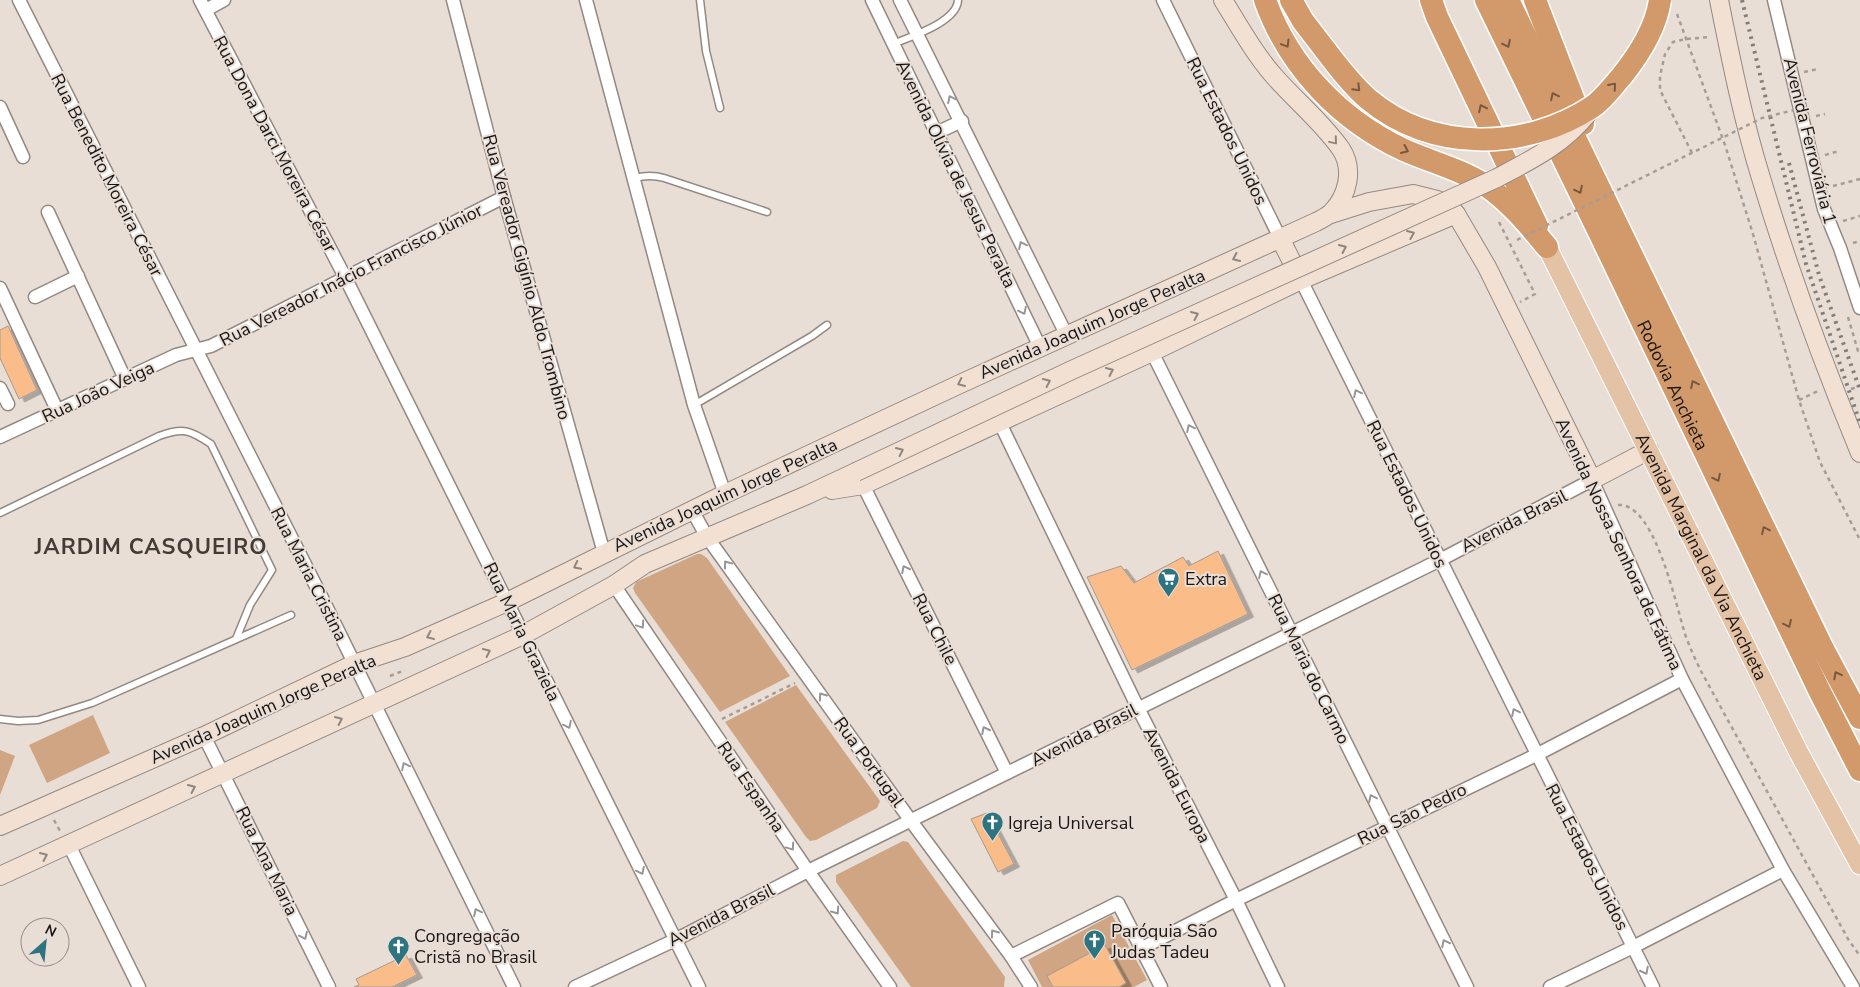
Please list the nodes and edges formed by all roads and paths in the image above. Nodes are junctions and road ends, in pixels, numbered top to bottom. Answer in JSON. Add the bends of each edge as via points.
{"nodes":[{"id":1,"x":19,"y":0,"type":"edge"},
{"id":2,"x":224,"y":0,"type":"edge"},
{"id":3,"x":453,"y":0,"type":"edge"},
{"id":4,"x":586,"y":0,"type":"edge"},
{"id":5,"x":700,"y":0,"type":"edge"},
{"id":6,"x":872,"y":0,"type":"edge"},
{"id":7,"x":900,"y":0,"type":"edge"},
{"id":8,"x":958,"y":0,"type":"edge"},
{"id":9,"x":1163,"y":0,"type":"edge"},
{"id":10,"x":1223,"y":0,"type":"edge"},
{"id":11,"x":1265,"y":0,"type":"edge"},
{"id":12,"x":1291,"y":0,"type":"edge"},
{"id":13,"x":1310,"y":0,"type":"edge"},
{"id":14,"x":1431,"y":0,"type":"edge"},
{"id":15,"x":1486,"y":0,"type":"edge"},
{"id":16,"x":1508,"y":0,"type":"edge"},
{"id":17,"x":1535,"y":0,"type":"edge"},
{"id":18,"x":1719,"y":0,"type":"edge"},
{"id":19,"x":1774,"y":0,"type":"edge"},
{"id":20,"x":1667,"y":4,"type":"edge"},
{"id":21,"x":203,"y":5,"type":"edge"},
{"id":22,"x":918,"y":33,"type":"junction"},
{"id":23,"x":1726,"y":36,"type":"junction"},
{"id":24,"x":1686,"y":38,"type":"junction"},
{"id":25,"x":893,"y":44,"type":"junction"},
{"id":26,"x":1326,"y":51,"type":"junction"},
{"id":27,"x":0,"y":107,"type":"edge"},
{"id":28,"x":1593,"y":107,"type":"junction"},
{"id":29,"x":720,"y":108,"type":"dead end"},
{"id":30,"x":1794,"y":110,"type":"dead end"},
{"id":31,"x":962,"y":121,"type":"junction"},
{"id":32,"x":936,"y":133,"type":"junction"},
{"id":33,"x":1692,"y":152,"type":"junction"},
{"id":34,"x":23,"y":157,"type":"dead end"},
{"id":35,"x":635,"y":178,"type":"junction"},
{"id":36,"x":1860,"y":179,"type":"edge"},
{"id":37,"x":1819,"y":190,"type":"junction"},
{"id":38,"x":504,"y":197,"type":"junction"},
{"id":39,"x":48,"y":212,"type":"dead end"},
{"id":40,"x":766,"y":212,"type":"dead end"},
{"id":41,"x":1331,"y":214,"type":"junction"},
{"id":42,"x":1456,"y":214,"type":"junction"},
{"id":43,"x":1505,"y":218,"type":"dead end"},
{"id":44,"x":1620,"y":231,"type":"junction"},
{"id":45,"x":1513,"y":233,"type":"dead end"},
{"id":46,"x":1280,"y":238,"type":"junction"},
{"id":47,"x":1547,"y":247,"type":"junction"},
{"id":48,"x":78,"y":276,"type":"junction"},
{"id":49,"x":345,"y":277,"type":"junction"},
{"id":50,"x":1302,"y":280,"type":"junction"},
{"id":51,"x":0,"y":288,"type":"edge"},
{"id":52,"x":35,"y":297,"type":"dead end"},
{"id":53,"x":1507,"y":308,"type":"junction"},
{"id":54,"x":1860,"y":308,"type":"edge"},
{"id":55,"x":5,"y":312,"type":"edge"},
{"id":56,"x":827,"y":325,"type":"dead end"},
{"id":57,"x":1067,"y":336,"type":"junction"},
{"id":58,"x":1040,"y":347,"type":"junction"},
{"id":59,"x":196,"y":350,"type":"junction"},
{"id":60,"x":1152,"y":352,"type":"junction"},
{"id":61,"x":125,"y":379,"type":"junction"},
{"id":62,"x":0,"y":388,"type":"edge"},
{"id":63,"x":8,"y":404,"type":"dead end"},
{"id":64,"x":694,"y":405,"type":"junction"},
{"id":65,"x":57,"y":410,"type":"junction"},
{"id":66,"x":999,"y":421,"type":"junction"},
{"id":67,"x":0,"y":437,"type":"edge"},
{"id":68,"x":1650,"y":450,"type":"junction"},
{"id":69,"x":1860,"y":453,"type":"edge"},
{"id":70,"x":860,"y":478,"type":"junction"},
{"id":71,"x":1592,"y":480,"type":"junction"},
{"id":72,"x":725,"y":494,"type":"junction"},
{"id":73,"x":1604,"y":508,"type":"junction"},
{"id":74,"x":692,"y":510,"type":"junction"},
{"id":75,"x":0,"y":513,"type":"edge"},
{"id":76,"x":708,"y":537,"type":"junction"},
{"id":77,"x":1860,"y":540,"type":"edge"},
{"id":78,"x":604,"y":552,"type":"junction"},
{"id":79,"x":1440,"y":560,"type":"junction"},
{"id":80,"x":614,"y":585,"type":"junction"},
{"id":81,"x":507,"y":602,"type":"junction"},
{"id":82,"x":291,"y":615,"type":"dead end"},
{"id":83,"x":1291,"y":632,"type":"junction"},
{"id":84,"x":523,"y":635,"type":"junction"},
{"id":85,"x":236,"y":639,"type":"junction"},
{"id":86,"x":354,"y":664,"type":"junction"},
{"id":87,"x":808,"y":676,"type":"junction"},
{"id":88,"x":1682,"y":679,"type":"junction"},
{"id":89,"x":374,"y":703,"type":"junction"},
{"id":90,"x":1138,"y":708,"type":"junction"},
{"id":91,"x":1860,"y":718,"type":"edge"},
{"id":92,"x":0,"y":719,"type":"edge"},
{"id":93,"x":709,"y":726,"type":"junction"},
{"id":94,"x":204,"y":736,"type":"junction"},
{"id":95,"x":1536,"y":755,"type":"junction"},
{"id":96,"x":1860,"y":770,"type":"edge"},
{"id":97,"x":1007,"y":773,"type":"junction"},
{"id":98,"x":224,"y":774,"type":"junction"},
{"id":99,"x":46,"y":806,"type":"junction"},
{"id":100,"x":911,"y":821,"type":"junction"},
{"id":101,"x":0,"y":826,"type":"edge"},
{"id":102,"x":1386,"y":827,"type":"junction"},
{"id":103,"x":69,"y":845,"type":"junction"},
{"id":104,"x":1860,"y":865,"type":"edge"},
{"id":105,"x":1784,"y":870,"type":"junction"},
{"id":106,"x":808,"y":871,"type":"junction"},
{"id":107,"x":0,"y":876,"type":"edge"},
{"id":108,"x":1236,"y":900,"type":"junction"},
{"id":109,"x":675,"y":940,"type":"junction"},
{"id":110,"x":1633,"y":947,"type":"junction"},
{"id":111,"x":1142,"y":948,"type":"junction"},
{"id":112,"x":1011,"y":956,"type":"junction"},
{"id":113,"x":1860,"y":956,"type":"edge"},
{"id":114,"x":139,"y":987,"type":"edge"},
{"id":115,"x":329,"y":987,"type":"edge"},
{"id":116,"x":514,"y":987,"type":"edge"},
{"id":117,"x":575,"y":987,"type":"edge"},
{"id":118,"x":699,"y":987,"type":"edge"},
{"id":119,"x":890,"y":987,"type":"edge"},
{"id":120,"x":1031,"y":987,"type":"edge"},
{"id":121,"x":1161,"y":987,"type":"edge"},
{"id":122,"x":1278,"y":987,"type":"edge"},
{"id":123,"x":1467,"y":987,"type":"edge"},
{"id":124,"x":1550,"y":987,"type":"edge"},
{"id":125,"x":1653,"y":987,"type":"edge"},
{"id":126,"x":1853,"y":987,"type":"edge"}],
"edges":[{"from":1,"to":59,"type":"street","name":"Rua Benedito Moreira César"},
{"from":2,"to":21,"type":"street","name":"Rua Dona Darci Moreira César"},
{"from":3,"to":38,"type":"street","name":"Rua Vereador Gigínio Aldo Trombino"},
{"from":4,"to":35,"type":"street"},
{"from":5,"to":29,"type":"lane","via":[[706,51]]},
{"from":6,"to":25,"type":"street","name":"Avenida Olívia de Jesus Peralta"},
{"from":7,"to":22,"type":"street","name":"Avenida Olívia de Jesus Peralta"},
{"from":8,"to":22,"type":"lane","via":[[958,7],[951,16]]},
{"from":9,"to":46,"type":"street","name":"Rua Estados Unidos"},
{"from":10,"to":41,"type":"street","one_way":true,"via":[[1252,48],[1274,76],[1342,150],[1348,169],[1348,185]]},
{"from":11,"to":47,"type":"highway","one_way":true,"via":[[1283,40],[1298,63],[1335,105],[1380,138],[1485,185],[1507,203]]},
{"from":12,"to":26,"type":"highway"},
{"from":13,"to":26,"type":"highway"},
{"from":47,"to":14,"type":"highway","one_way":true},
{"from":15,"to":96,"type":"highway","name":"Rodovia Anchieta","one_way":true},
{"from":44,"to":16,"type":"highway","name":"Rodovia Anchieta","one_way":true},
{"from":17,"to":44,"type":"highway"},
{"from":18,"to":23,"type":"street"},
{"from":19,"to":37,"type":"street","name":"Avenida Ferroviária 1"},
{"from":20,"to":24,"type":"path"},
{"from":28,"to":20,"type":"highway","one_way":true,"bridge":true,"via":[[1632,63]]},
{"from":21,"to":49,"type":"street","name":"Rua Dona Darci Moreira César"},
{"from":22,"to":25,"type":"lane"},
{"from":31,"to":22,"type":"street","name":"Avenida Olívia de Jesus Peralta","one_way":true},
{"from":23,"to":24,"type":"path"},
{"from":23,"to":69,"type":"street","via":[[1760,177]]},
{"from":24,"to":33,"type":"path","via":[[1673,42],[1665,54],[1660,90]]},
{"from":24,"to":77,"type":"path","via":[[1753,234],[1820,462]]},
{"from":25,"to":32,"type":"street","name":"Avenida Olívia de Jesus Peralta"},
{"from":26,"to":28,"type":"highway","one_way":true,"bridge":true,"via":[[1369,100],[1396,118],[1427,132],[1459,139],[1492,141],[1525,136],[1557,126]]},
{"from":27,"to":34,"type":"street"},
{"from":70,"to":28,"type":"street","name":"Avenida Joaquim Jorge Peralta","one_way":true,"bridge":true,"via":[[1072,370],[1497,178],[1545,153],[1578,125]]},
{"from":30,"to":33,"type":"path","bridge":true,"via":[[1762,118]]},
{"from":31,"to":32,"type":"street"},
{"from":57,"to":31,"type":"street","name":"Avenida Olívia de Jesus Peralta","one_way":true},
{"from":32,"to":58,"type":"street","name":"Avenida Olívia de Jesus Peralta","one_way":true},
{"from":33,"to":45,"type":"path","bridge":true,"via":[[1517,240]]},
{"from":35,"to":40,"type":"lane","via":[[644,175],[664,178]]},
{"from":35,"to":64,"type":"street"},
{"from":36,"to":37,"type":"path"},
{"from":37,"to":54,"type":"street","name":"Avenida Ferroviária 1"},
{"from":38,"to":49,"type":"street","name":"Rua Vereador Inácio Francisco Júnior"},
{"from":38,"to":78,"type":"street","name":"Rua Vereador Gigínio Aldo Trombino"},
{"from":39,"to":48,"type":"street"},
{"from":41,"to":42,"type":"street","name":"Avenida Nossa Senhora de Fátima","via":[[1369,202],[1413,194],[1448,205]]},
{"from":41,"to":46,"type":"street","name":"Avenida Joaquim Jorge Peralta"},
{"from":50,"to":42,"type":"street","name":"Avenida Joaquim Jorge Peralta","one_way":true},
{"from":42,"to":53,"type":"street","name":"Avenida Nossa Senhora de Fátima"},
{"from":43,"to":53,"type":"path","via":[[1499,221],[1535,294]]},
{"from":91,"to":44,"type":"highway","name":"Rodovia Anchieta","one_way":true,"via":[[1814,631]]},
{"from":46,"to":50,"type":"street","name":"Rua Estados Unidos"},
{"from":46,"to":57,"type":"street","name":"Avenida Joaquim Jorge Peralta","one_way":true},
{"from":47,"to":68,"type":"main road","name":"Avenida Marginal da Via Anchieta"},
{"from":48,"to":52,"type":"street"},
{"from":48,"to":61,"type":"street"},
{"from":49,"to":59,"type":"street","name":"Rua Vereador Inácio Francisco Júnior","via":[[211,346]]},
{"from":49,"to":81,"type":"street","name":"Rua Maria Graziela"},
{"from":50,"to":60,"type":"street","name":"Avenida Joaquim Jorge Peralta"},
{"from":79,"to":50,"type":"street","name":"Rua Estados Unidos","one_way":true},
{"from":51,"to":55,"type":"street"},
{"from":53,"to":71,"type":"street","name":"Avenida Nossa Senhora de Fátima"},
{"from":55,"to":65,"type":"street"},
{"from":56,"to":64,"type":"lane"},
{"from":57,"to":58,"type":"street","name":"Avenida Joaquim Jorge Peralta"},
{"from":58,"to":72,"type":"street","name":"Avenida Joaquim Jorge Peralta","one_way":true},
{"from":59,"to":61,"type":"street","name":"Rua João Veiga"},
{"from":59,"to":86,"type":"street","name":"Rua Maria Cristina"},
{"from":66,"to":60,"type":"street","name":"Avenida Joaquim Jorge Peralta","one_way":true},
{"from":83,"to":60,"type":"street","name":"Rua Maria do Carmo","one_way":true},
{"from":61,"to":65,"type":"street","name":"Rua João Veiga"},
{"from":62,"to":63,"type":"street"},
{"from":64,"to":72,"type":"street"},
{"from":65,"to":67,"type":"street","name":"Rua João Veiga"},
{"from":66,"to":70,"type":"street","name":"Avenida Joaquim Jorge Peralta"},
{"from":66,"to":90,"type":"street","name":"Avenida Europa"},
{"from":68,"to":71,"type":"street"},
{"from":68,"to":104,"type":"main road","name":"Avenida Marginal da Via Anchieta","via":[[1799,753]]},
{"from":70,"to":76,"type":"street","name":"Avenida Joaquim Jorge Peralta","via":[[807,495]]},
{"from":97,"to":70,"type":"street","name":"Rua Chile","one_way":true},
{"from":71,"to":73,"type":"street","name":"Avenida Nossa Senhora de Fátima"},
{"from":71,"to":79,"type":"street","name":"Avenida Brasil"},
{"from":72,"to":74,"type":"street","name":"Avenida Joaquim Jorge Peralta"},
{"from":73,"to":88,"type":"street","name":"Avenida Nossa Senhora de Fátima"},
{"from":73,"to":113,"type":"path","via":[[1620,504],[1630,506],[1650,530],[1661,554],[1686,638],[1702,673]]},
{"from":74,"to":76,"type":"street","name":"Rua Portugal"},
{"from":74,"to":78,"type":"street","name":"Avenida Joaquim Jorge Peralta"},
{"from":75,"to":85,"type":"lane","via":[[158,436],[172,431],[193,432],[211,444],[272,570],[250,605]]},
{"from":76,"to":80,"type":"street","name":"Avenida Joaquim Jorge Peralta","via":[[645,564]]},
{"from":87,"to":76,"type":"street","name":"Rua Portugal","one_way":true},
{"from":78,"to":81,"type":"street","name":"Avenida Joaquim Jorge Peralta","one_way":true},
{"from":79,"to":83,"type":"street","name":"Avenida Brasil"},
{"from":95,"to":79,"type":"street","name":"Rua Estados Unidos","one_way":true},
{"from":80,"to":84,"type":"street","name":"Avenida Joaquim Jorge Peralta"},
{"from":80,"to":93,"type":"street","name":"Rua Espanha","one_way":true},
{"from":81,"to":84,"type":"street","name":"Rua Maria Graziela"},
{"from":81,"to":86,"type":"street","name":"Avenida Joaquim Jorge Peralta","one_way":true,"via":[[404,647]]},
{"from":82,"to":85,"type":"lane"},
{"from":83,"to":90,"type":"street","name":"Avenida Brasil"},
{"from":102,"to":83,"type":"street","name":"Rua Maria do Carmo","one_way":true},
{"from":89,"to":84,"type":"street","name":"Avenida Joaquim Jorge Peralta","one_way":true},
{"from":84,"to":109,"type":"street","name":"Rua Maria Graziela","one_way":true},
{"from":85,"to":92,"type":"lane","via":[[92,703],[38,720]]},
{"from":86,"to":89,"type":"street","name":"Rua Maria Cristina"},
{"from":86,"to":94,"type":"street","name":"Avenida Joaquim Jorge Peralta"},
{"from":87,"to":93,"type":"path"},
{"from":100,"to":87,"type":"street","name":"Rua Portugal","one_way":true},
{"from":88,"to":95,"type":"street","name":"Rua São Pedro"},
{"from":88,"to":105,"type":"street","name":"Avenida Nossa Senhora de Fátima"},
{"from":98,"to":89,"type":"street","name":"Avenida Joaquim Jorge Peralta","one_way":true},
{"from":116,"to":89,"type":"street","name":"Rua Maria Cristina","one_way":true},
{"from":90,"to":97,"type":"street","name":"Avenida Brasil"},
{"from":90,"to":108,"type":"street","name":"Avenida Europa"},
{"from":93,"to":106,"type":"street","name":"Rua Espanha","one_way":true},
{"from":94,"to":98,"type":"street","name":"Rua Ana Maria"},
{"from":94,"to":99,"type":"street","name":"Avenida Joaquim Jorge Peralta"},
{"from":95,"to":102,"type":"street","name":"Rua São Pedro"},
{"from":95,"to":110,"type":"street","name":"Rua Estados Unidos"},
{"from":97,"to":100,"type":"street","name":"Avenida Brasil"},
{"from":103,"to":98,"type":"street","name":"Avenida Joaquim Jorge Peralta","one_way":true},
{"from":98,"to":115,"type":"street","name":"Rua Ana Maria","one_way":true},
{"from":99,"to":101,"type":"street","name":"Avenida Joaquim Jorge Peralta"},
{"from":99,"to":103,"type":"path"},
{"from":100,"to":106,"type":"street","name":"Avenida Brasil"},
{"from":112,"to":100,"type":"street","name":"Rua Portugal","one_way":true},
{"from":102,"to":108,"type":"street","name":"Rua São Pedro"},
{"from":123,"to":102,"type":"street","name":"Rua Maria do Carmo","one_way":true},
{"from":107,"to":103,"type":"street","name":"Avenida Joaquim Jorge Peralta","one_way":true},
{"from":103,"to":114,"type":"street"},
{"from":105,"to":110,"type":"street"},
{"from":105,"to":126,"type":"street","name":"Avenida Nossa Senhora de Fátima"},
{"from":106,"to":109,"type":"street","name":"Avenida Brasil"},
{"from":106,"to":119,"type":"street","name":"Rua Espanha","one_way":true},
{"from":108,"to":111,"type":"street","name":"Rua São Pedro"},
{"from":108,"to":122,"type":"street","name":"Avenida Europa"},
{"from":109,"to":117,"type":"street","name":"Avenida Brasil"},
{"from":109,"to":118,"type":"street","name":"Rua Maria Graziela"},
{"from":110,"to":124,"type":"street"},
{"from":110,"to":125,"type":"street","name":"Rua Estados Unidos","one_way":true},
{"from":111,"to":112,"type":"street","via":[[1118,903]]},
{"from":111,"to":121,"type":"street"},
{"from":112,"to":120,"type":"street","name":"Rua Portugal"}]}
